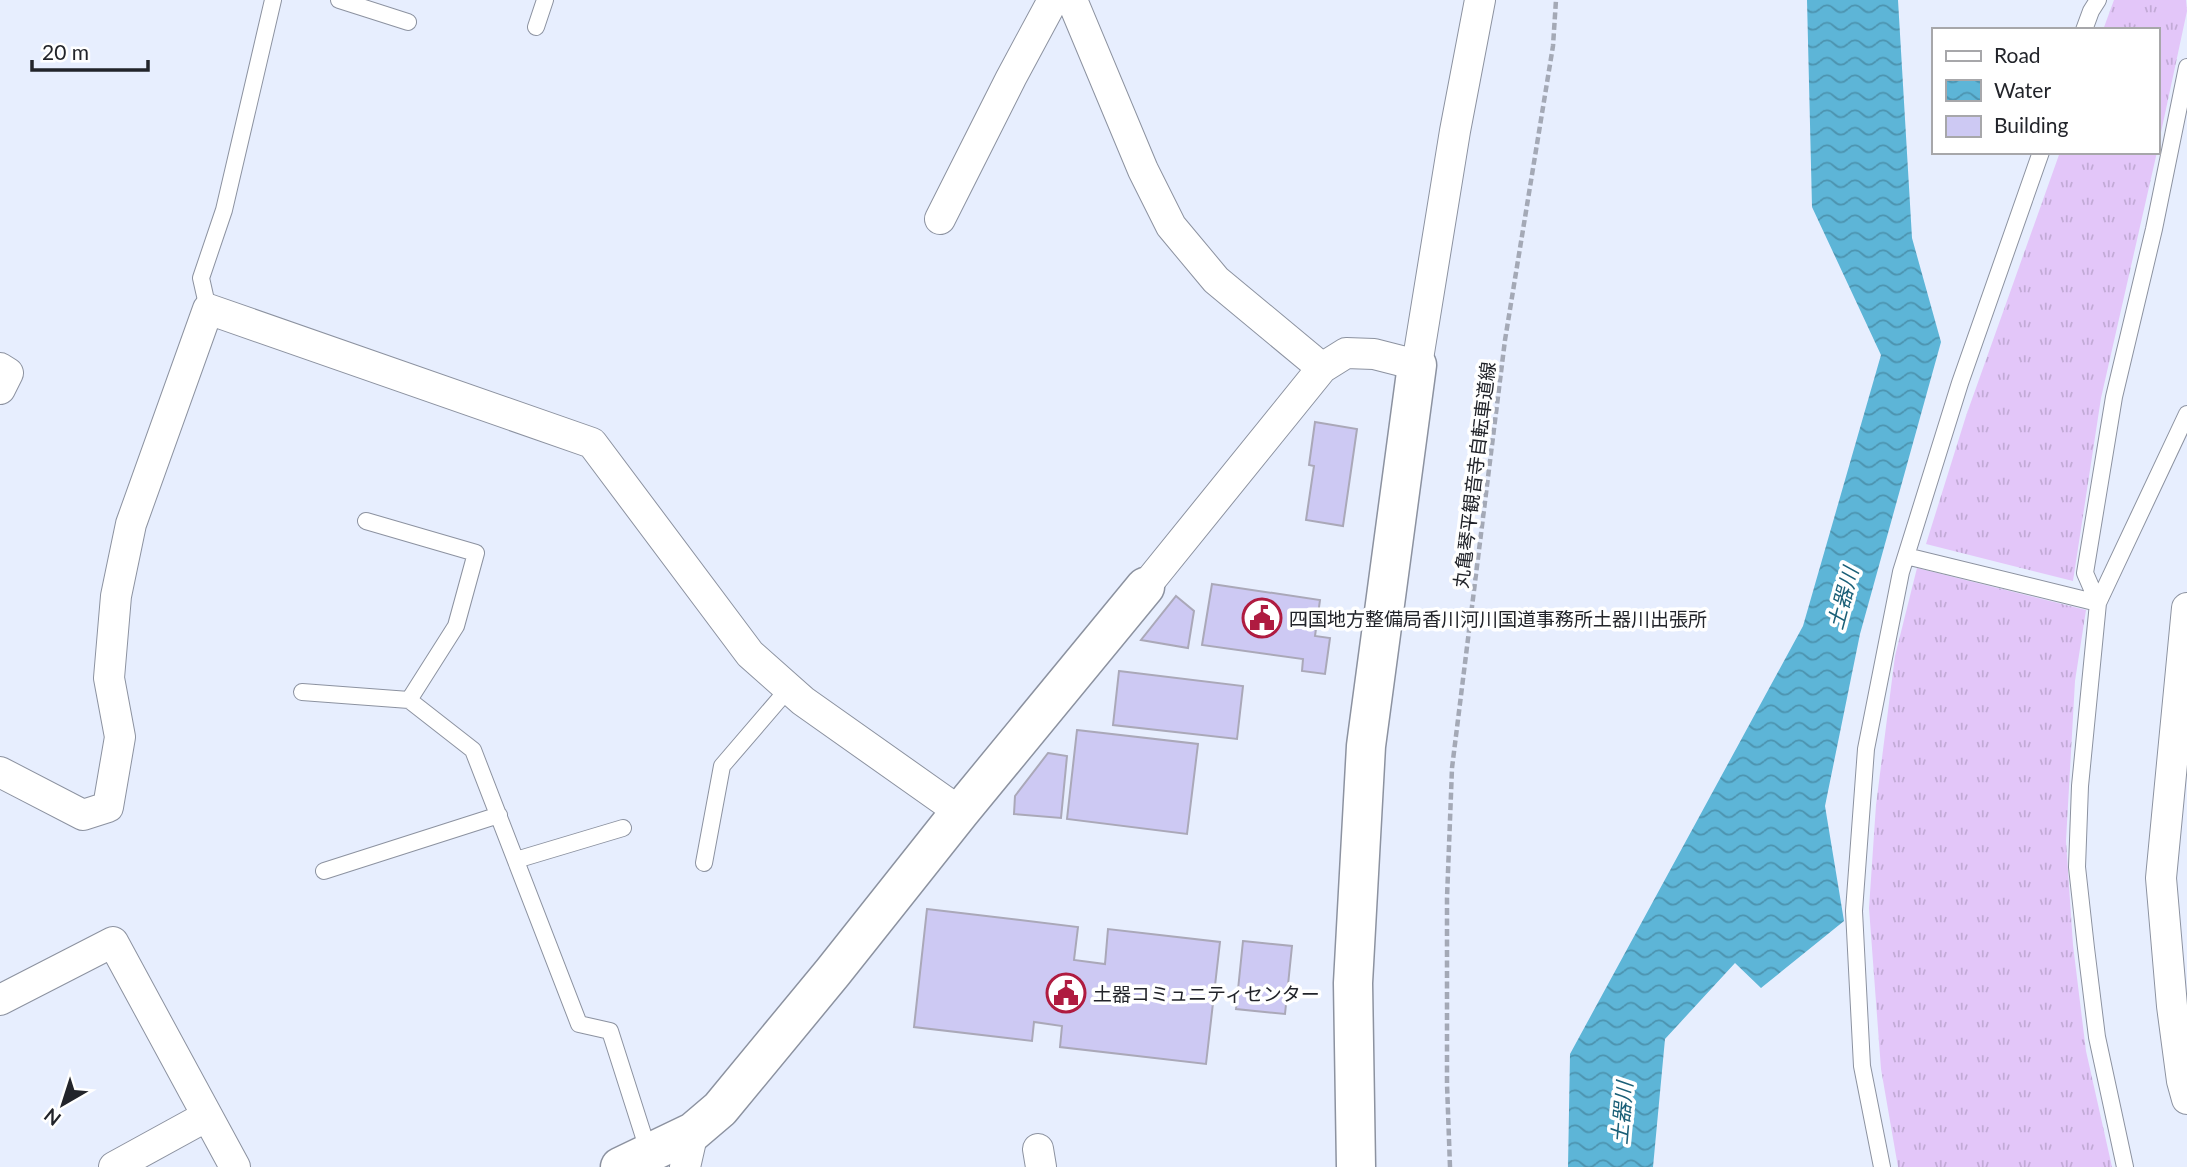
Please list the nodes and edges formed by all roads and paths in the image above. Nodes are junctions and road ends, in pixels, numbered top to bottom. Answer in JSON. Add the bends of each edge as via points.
{"nodes":[{"id":1,"x":273,"y":0,"type":"edge"},
{"id":2,"x":339,"y":0,"type":"edge"},
{"id":3,"x":545,"y":0,"type":"edge"},
{"id":4,"x":1053,"y":0,"type":"edge"},
{"id":5,"x":1072,"y":0,"type":"edge"},
{"id":6,"x":1480,"y":0,"type":"edge"},
{"id":7,"x":1556,"y":0,"type":"edge"},
{"id":8,"x":2098,"y":0,"type":"edge"},
{"id":9,"x":408,"y":22,"type":"dead end"},
{"id":10,"x":536,"y":27,"type":"dead end"},
{"id":11,"x":2085,"y":28,"type":"edge"},
{"id":12,"x":2187,"y":67,"type":"edge"},
{"id":13,"x":2040,"y":154,"type":"edge"},
{"id":14,"x":940,"y":219,"type":"dead end"},
{"id":15,"x":208,"y":309,"type":"junction"},
{"id":16,"x":1417,"y":365,"type":"junction"},
{"id":17,"x":0,"y":368,"type":"edge"},
{"id":18,"x":1322,"y":368,"type":"junction"},
{"id":19,"x":0,"y":389,"type":"edge"},
{"id":20,"x":2187,"y":414,"type":"edge"},
{"id":21,"x":366,"y":521,"type":"dead end"},
{"id":22,"x":1906,"y":556,"type":"junction"},
{"id":23,"x":1145,"y":587,"type":"joint"},
{"id":24,"x":2098,"y":603,"type":"junction"},
{"id":25,"x":2187,"y":608,"type":"edge"},
{"id":26,"x":789,"y":688,"type":"junction"},
{"id":27,"x":302,"y":692,"type":"dead end"},
{"id":28,"x":409,"y":700,"type":"junction"},
{"id":29,"x":2,"y":779,"type":"edge"},
{"id":30,"x":960,"y":812,"type":"junction"},
{"id":31,"x":499,"y":815,"type":"junction"},
{"id":32,"x":623,"y":828,"type":"dead end"},
{"id":33,"x":516,"y":860,"type":"junction"},
{"id":34,"x":705,"y":863,"type":"dead end"},
{"id":35,"x":324,"y":871,"type":"dead end"},
{"id":36,"x":0,"y":1000,"type":"edge"},
{"id":37,"x":2181,"y":1022,"type":"edge"},
{"id":38,"x":2187,"y":1099,"type":"edge"},
{"id":39,"x":207,"y":1116,"type":"junction"},
{"id":40,"x":689,"y":1150,"type":"edge"},
{"id":41,"x":634,"y":1160,"type":"edge"},
{"id":42,"x":114,"y":1167,"type":"edge"},
{"id":43,"x":235,"y":1167,"type":"edge"},
{"id":44,"x":1356,"y":1167,"type":"edge"},
{"id":45,"x":1450,"y":1167,"type":"edge"},
{"id":46,"x":1882,"y":1167,"type":"edge"},
{"id":47,"x":2125,"y":1167,"type":"edge"}],
"edges":[{"from":1,"to":15,"type":"lane","via":[[224,210],[201,278]]},
{"from":2,"to":9,"type":"lane"},
{"from":3,"to":10,"type":"lane"},
{"from":4,"to":14,"type":"street"},
{"from":5,"to":18,"type":"street","via":[[1171,226],[1216,280]]},
{"from":6,"to":16,"type":"street"},
{"from":7,"to":45,"type":"path","name":"丸亀琴平観音寺自転車道線","via":[[1553,46],[1504,340],[1452,768],[1447,938]]},
{"from":8,"to":11,"type":"lane"},
{"from":12,"to":24,"type":"lane","via":[[2115,397],[2085,573]]},
{"from":13,"to":22,"type":"lane","via":[[1960,383]]},
{"from":15,"to":26,"type":"street","via":[[592,443],[750,654]]},
{"from":15,"to":29,"type":"street","via":[[131,524],[116,596],[109,678],[120,737],[108,807],[83,815]]},
{"from":16,"to":18,"type":"street","via":[[1374,354],[1346,353]]},
{"from":16,"to":44,"type":"street","via":[[1366,746],[1353,983]]},
{"from":17,"to":19,"type":"street","via":[[8,373]]},
{"from":18,"to":23,"type":"street"},
{"from":20,"to":24,"type":"lane"},
{"from":21,"to":28,"type":"lane","via":[[475,553],[456,626]]},
{"from":22,"to":24,"type":"lane"},
{"from":22,"to":46,"type":"lane","via":[[1866,749],[1854,911],[1862,1066]]},
{"from":23,"to":30,"type":"street"},
{"from":24,"to":47,"type":"lane","via":[[2077,867],[2097,1037]]},
{"from":25,"to":37,"type":"street","via":[[2161,878]]},
{"from":26,"to":30,"type":"street"},
{"from":26,"to":34,"type":"lane","via":[[722,766]]},
{"from":27,"to":28,"type":"lane"},
{"from":28,"to":31,"type":"lane","via":[[473,750]]},
{"from":30,"to":40,"type":"street"},
{"from":31,"to":33,"type":"lane"},
{"from":31,"to":35,"type":"lane"},
{"from":32,"to":33,"type":"lane"},
{"from":33,"to":41,"type":"lane","via":[[579,1024],[610,1031]]},
{"from":36,"to":39,"type":"street","via":[[113,942]]},
{"from":37,"to":38,"type":"street"},
{"from":39,"to":42,"type":"street"},
{"from":39,"to":43,"type":"street"},
{"from":40,"to":41,"type":"street"}]}
